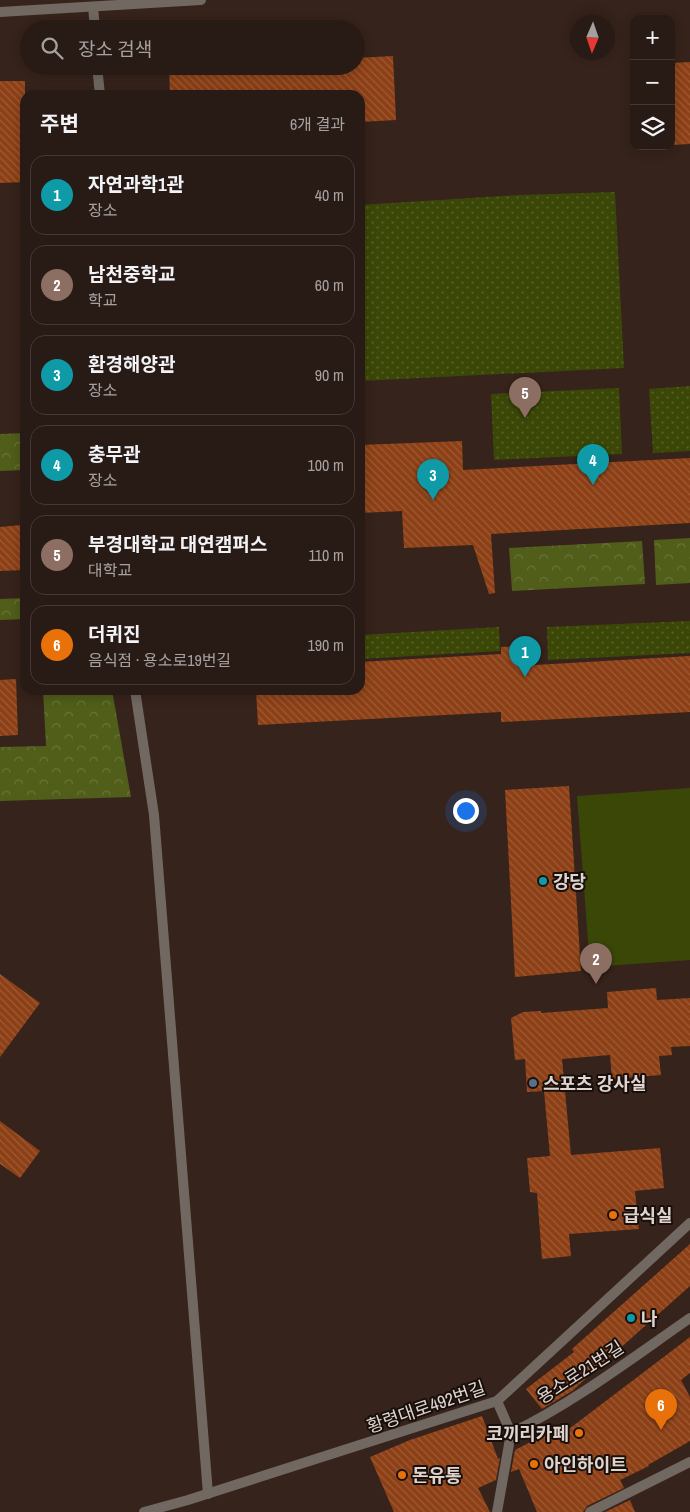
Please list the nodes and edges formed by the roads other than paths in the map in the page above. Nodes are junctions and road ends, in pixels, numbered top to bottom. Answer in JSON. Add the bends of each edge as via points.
{"nodes":[{"id":1,"x":201,"y":0,"type":"edge"},
{"id":2,"x":93,"y":7,"type":"junction"},
{"id":3,"x":0,"y":12,"type":"edge"},
{"id":4,"x":94,"y":20,"type":"edge"},
{"id":5,"x":98,"y":75,"type":"edge"},
{"id":6,"x":99,"y":90,"type":"edge"},
{"id":7,"x":136,"y":695,"type":"edge"},
{"id":8,"x":690,"y":1223,"type":"edge"},
{"id":9,"x":690,"y":1318,"type":"edge"},
{"id":10,"x":496,"y":1401,"type":"junction"},
{"id":11,"x":511,"y":1432,"type":"junction"},
{"id":12,"x":690,"y":1462,"type":"edge"},
{"id":13,"x":208,"y":1494,"type":"junction"},
{"id":14,"x":144,"y":1512,"type":"edge"},
{"id":15,"x":497,"y":1512,"type":"edge"},
{"id":16,"x":590,"y":1512,"type":"edge"}],
"edges":[{"from":1,"to":2,"type":"street"},
{"from":2,"to":3,"type":"street"},
{"from":2,"to":4,"type":"street"},
{"from":5,"to":6,"type":"street"},
{"from":7,"to":13,"type":"street","via":[[154,815]]},
{"from":8,"to":10,"type":"street","name":"황령대로492번길"},
{"from":9,"to":11,"type":"street","name":"용소로21번길","via":[[582,1392],[536,1421]]},
{"from":10,"to":11,"type":"street"},
{"from":10,"to":13,"type":"street","name":"황령대로492번길"},
{"from":11,"to":15,"type":"street"},
{"from":12,"to":16,"type":"street"},
{"from":13,"to":14,"type":"street","name":"황령대로492번길"}]}
